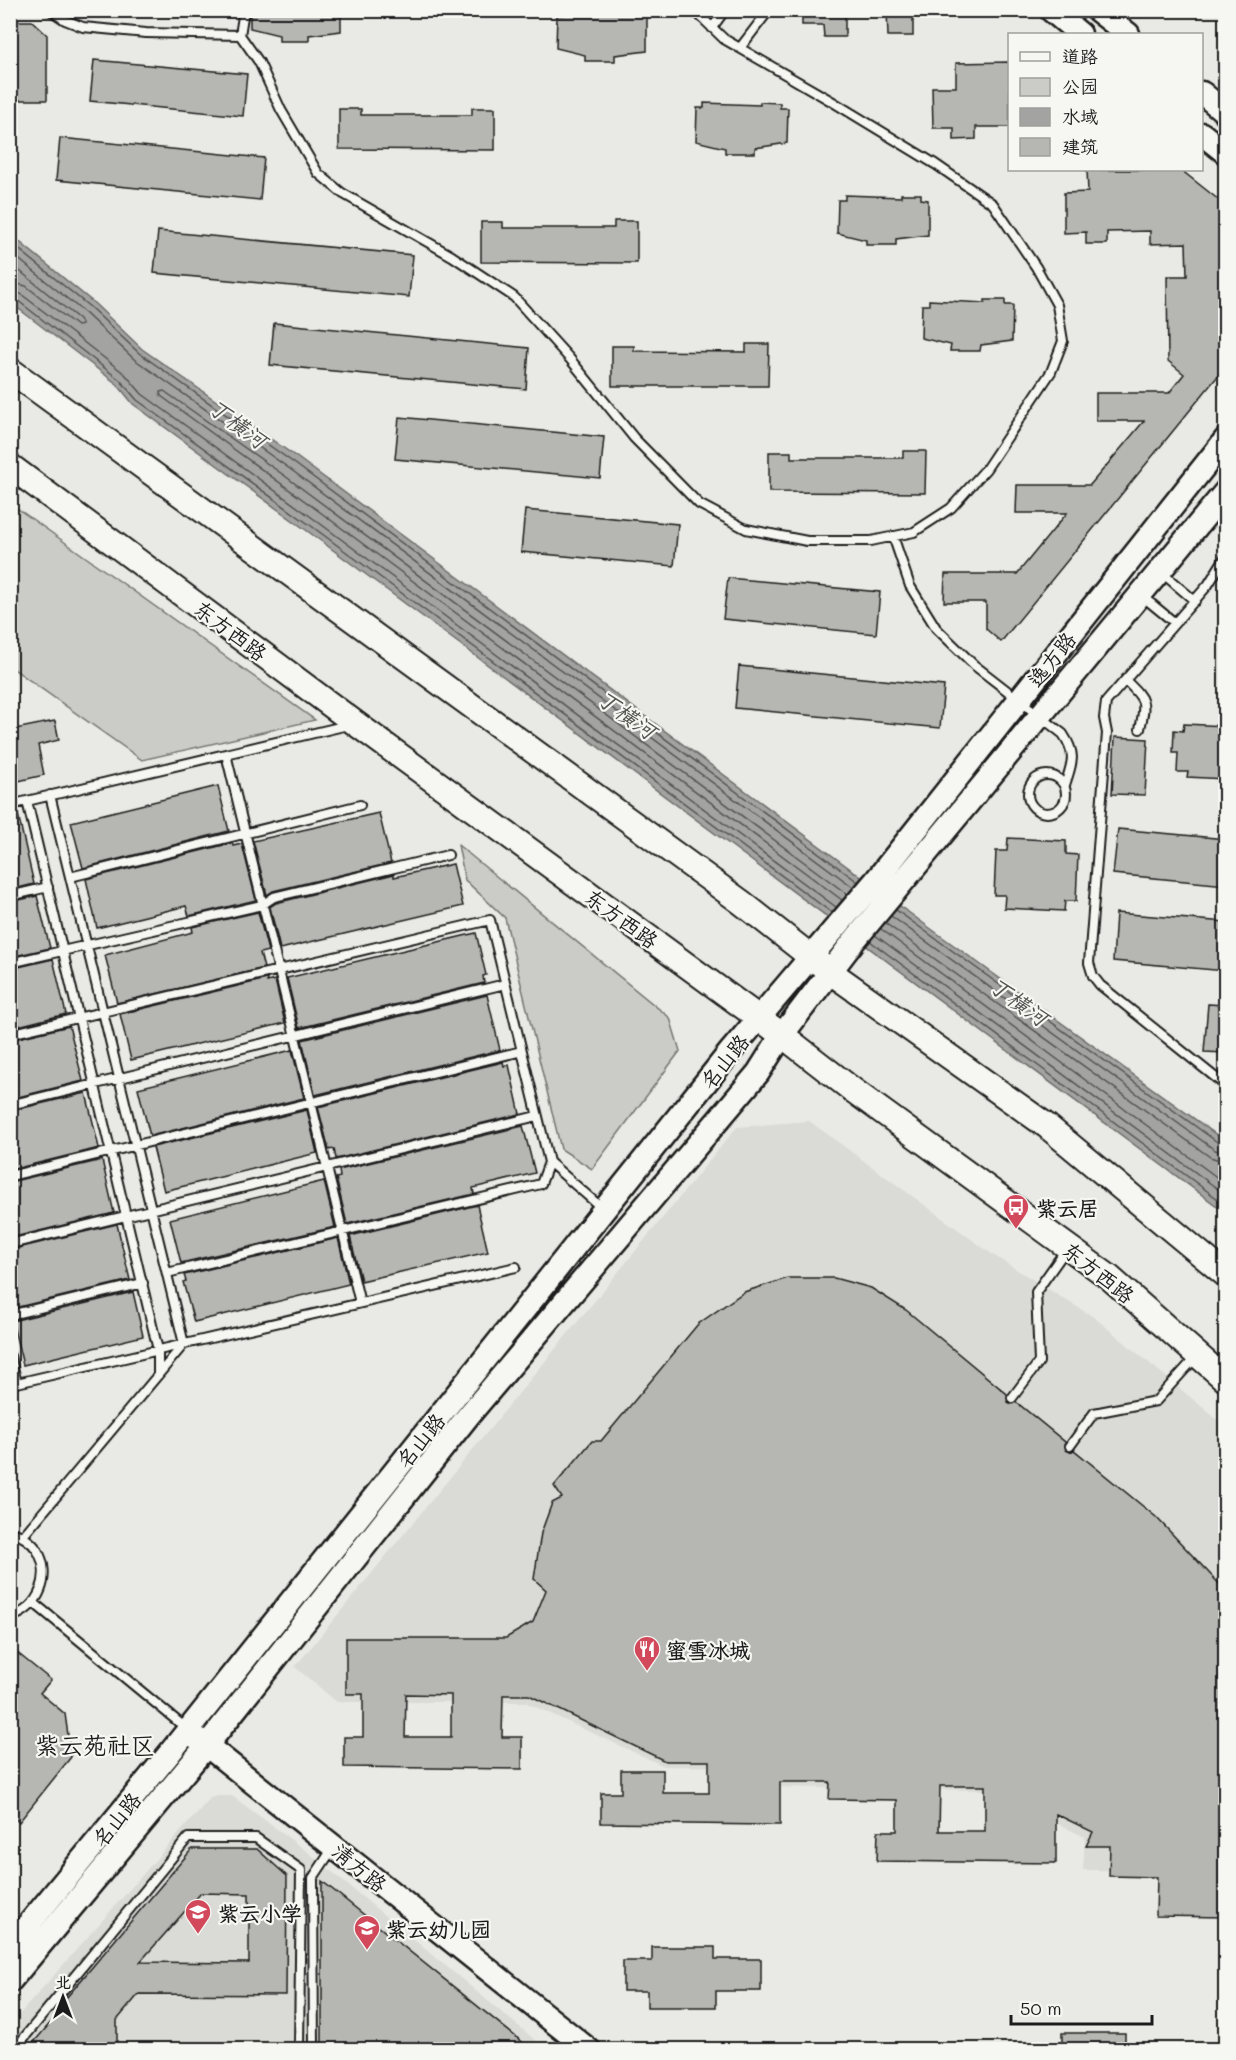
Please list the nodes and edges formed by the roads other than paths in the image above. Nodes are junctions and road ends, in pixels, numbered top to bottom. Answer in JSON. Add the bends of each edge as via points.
{"nodes":[{"id":1,"x":50,"y":10,"type":"edge"},
{"id":2,"x":60,"y":10,"type":"edge"},
{"id":3,"x":244,"y":10,"type":"edge"},
{"id":4,"x":694,"y":10,"type":"edge"},
{"id":5,"x":725,"y":10,"type":"edge"},
{"id":6,"x":769,"y":10,"type":"edge"},
{"id":7,"x":1051,"y":10,"type":"edge"},
{"id":8,"x":1098,"y":10,"type":"edge"},
{"id":9,"x":83,"y":27,"type":"junction"},
{"id":10,"x":712,"y":27,"type":"junction"},
{"id":11,"x":1079,"y":33,"type":"edge"},
{"id":12,"x":1127,"y":33,"type":"edge"},
{"id":13,"x":240,"y":35,"type":"junction"},
{"id":14,"x":740,"y":48,"type":"junction"},
{"id":15,"x":1203,"y":94,"type":"edge"},
{"id":16,"x":1226,"y":113,"type":"edge"},
{"id":17,"x":1203,"y":135,"type":"edge"},
{"id":18,"x":1226,"y":153,"type":"edge"},
{"id":19,"x":10,"y":370,"type":"edge"},
{"id":20,"x":1226,"y":439,"type":"edge"},
{"id":21,"x":10,"y":466,"type":"edge"},
{"id":22,"x":1226,"y":491,"type":"edge"},
{"id":23,"x":893,"y":536,"type":"junction"},
{"id":24,"x":1226,"y":556,"type":"edge"},
{"id":25,"x":1160,"y":571,"type":"junction"},
{"id":26,"x":1141,"y":595,"type":"junction"},
{"id":27,"x":1194,"y":601,"type":"junction"},
{"id":28,"x":1175,"y":623,"type":"junction"},
{"id":29,"x":1126,"y":681,"type":"junction"},
{"id":30,"x":1018,"y":700,"type":"junction"},
{"id":31,"x":1041,"y":716,"type":"junction"},
{"id":32,"x":355,"y":723,"type":"junction"},
{"id":33,"x":1140,"y":729,"type":"dead end"},
{"id":34,"x":225,"y":754,"type":"junction"},
{"id":35,"x":1065,"y":785,"type":"junction"},
{"id":36,"x":50,"y":795,"type":"junction"},
{"id":37,"x":27,"y":801,"type":"junction"},
{"id":38,"x":10,"y":805,"type":"edge"},
{"id":39,"x":360,"y":805,"type":"dead end"},
{"id":40,"x":245,"y":834,"type":"junction"},
{"id":41,"x":448,"y":855,"type":"dead end"},
{"id":42,"x":70,"y":877,"type":"junction"},
{"id":43,"x":48,"y":887,"type":"junction"},
{"id":44,"x":10,"y":896,"type":"edge"},
{"id":45,"x":262,"y":904,"type":"junction"},
{"id":46,"x":831,"y":934,"type":"joint"},
{"id":47,"x":87,"y":945,"type":"junction"},
{"id":48,"x":63,"y":951,"type":"junction"},
{"id":49,"x":10,"y":963,"type":"edge"},
{"id":50,"x":820,"y":964,"type":"junction"},
{"id":51,"x":279,"y":970,"type":"junction"},
{"id":52,"x":505,"y":984,"type":"junction"},
{"id":53,"x":103,"y":1012,"type":"junction"},
{"id":54,"x":79,"y":1017,"type":"junction"},
{"id":55,"x":759,"y":1018,"type":"junction"},
{"id":56,"x":10,"y":1034,"type":"edge"},
{"id":57,"x":295,"y":1035,"type":"junction"},
{"id":58,"x":782,"y":1035,"type":"junction"},
{"id":59,"x":522,"y":1051,"type":"junction"},
{"id":60,"x":120,"y":1078,"type":"junction"},
{"id":61,"x":95,"y":1084,"type":"junction"},
{"id":62,"x":1226,"y":1086,"type":"edge"},
{"id":63,"x":311,"y":1102,"type":"junction"},
{"id":64,"x":10,"y":1105,"type":"edge"},
{"id":65,"x":537,"y":1116,"type":"junction"},
{"id":66,"x":136,"y":1145,"type":"junction"},
{"id":67,"x":111,"y":1151,"type":"junction"},
{"id":68,"x":549,"y":1162,"type":"junction"},
{"id":69,"x":327,"y":1167,"type":"junction"},
{"id":70,"x":10,"y":1176,"type":"edge"},
{"id":71,"x":152,"y":1209,"type":"junction"},
{"id":72,"x":604,"y":1210,"type":"junction"},
{"id":73,"x":126,"y":1215,"type":"junction"},
{"id":74,"x":342,"y":1231,"type":"junction"},
{"id":75,"x":10,"y":1244,"type":"edge"},
{"id":76,"x":1068,"y":1247,"type":"junction"},
{"id":77,"x":516,"y":1267,"type":"dead end"},
{"id":78,"x":167,"y":1273,"type":"junction"},
{"id":79,"x":1226,"y":1275,"type":"edge"},
{"id":80,"x":143,"y":1283,"type":"junction"},
{"id":81,"x":360,"y":1303,"type":"junction"},
{"id":82,"x":10,"y":1315,"type":"edge"},
{"id":83,"x":184,"y":1344,"type":"junction"},
{"id":84,"x":159,"y":1350,"type":"junction"},
{"id":85,"x":1198,"y":1355,"type":"junction"},
{"id":86,"x":10,"y":1356,"type":"edge"},
{"id":87,"x":159,"y":1375,"type":"junction"},
{"id":88,"x":1226,"y":1380,"type":"edge"},
{"id":89,"x":1012,"y":1398,"type":"dead end"},
{"id":90,"x":1070,"y":1446,"type":"dead end"},
{"id":91,"x":10,"y":1531,"type":"edge"},
{"id":92,"x":23,"y":1536,"type":"junction"},
{"id":93,"x":33,"y":1603,"type":"junction"},
{"id":94,"x":10,"y":1617,"type":"edge"},
{"id":95,"x":188,"y":1730,"type":"junction"},
{"id":96,"x":207,"y":1745,"type":"junction"},
{"id":97,"x":334,"y":1846,"type":"junction"},
{"id":98,"x":10,"y":1947,"type":"edge"},
{"id":99,"x":10,"y":1981,"type":"edge"},
{"id":100,"x":14,"y":2049,"type":"edge"},
{"id":101,"x":299,"y":2049,"type":"edge"},
{"id":102,"x":314,"y":2049,"type":"edge"},
{"id":103,"x":589,"y":2049,"type":"edge"}],
"edges":[{"from":1,"to":9,"type":"lane"},
{"from":2,"to":9,"type":"lane"},
{"from":3,"to":13,"type":"lane"},
{"from":4,"to":10,"type":"lane"},
{"from":5,"to":10,"type":"lane"},
{"from":6,"to":14,"type":"lane"},
{"from":7,"to":11,"type":"street"},
{"from":8,"to":12,"type":"street"},
{"from":9,"to":13,"type":"lane"},
{"from":10,"to":14,"type":"lane"},
{"from":13,"to":23,"type":"lane","via":[[259,62],[281,110],[318,172],[342,193],[452,256],[514,297],[634,438],[699,504],[746,529],[807,541],[872,541]]},
{"from":14,"to":23,"type":"lane","via":[[915,152],[993,204],[1057,305],[1063,341],[1051,372],[986,468],[951,508],[914,532]]},
{"from":15,"to":16,"type":"street"},
{"from":17,"to":18,"type":"street"},
{"from":19,"to":50,"type":"main road"},
{"from":20,"to":30,"type":"street","name":"逸方路"},
{"from":21,"to":32,"type":"main road","name":"东方西路"},
{"from":22,"to":25,"type":"street","name":"逸方路"},
{"from":23,"to":30,"type":"lane","via":[[910,586],[936,628]]},
{"from":24,"to":27,"type":"lane"},
{"from":25,"to":26,"type":"street","name":"逸方路"},
{"from":25,"to":27,"type":"lane"},
{"from":26,"to":28,"type":"lane"},
{"from":26,"to":31,"type":"street","name":"逸方路"},
{"from":27,"to":28,"type":"lane"},
{"from":28,"to":29,"type":"lane"},
{"from":29,"to":33,"type":"lane","via":[[1141,695],[1145,708]]},
{"from":29,"to":62,"type":"lane","via":[[1106,702],[1104,718],[1107,733],[1089,963],[1092,976]]},
{"from":30,"to":31,"type":"lane"},
{"from":30,"to":46,"type":"street","name":"逸方路"},
{"from":31,"to":35,"type":"lane","via":[[1071,746],[1073,759]]},
{"from":31,"to":50,"type":"street","name":"逸方路","via":[[853,942]]},
{"from":32,"to":34,"type":"lane"},
{"from":32,"to":55,"type":"main road","name":"东方西路"},
{"from":34,"to":36,"type":"lane"},
{"from":34,"to":40,"type":"lane"},
{"from":35,"to":35,"type":"lane","via":[[1055,776],[1042,775],[1029,787],[1029,799],[1035,809],[1053,812],[1064,804]]},
{"from":36,"to":37,"type":"lane"},
{"from":36,"to":42,"type":"lane"},
{"from":37,"to":38,"type":"lane"},
{"from":37,"to":43,"type":"lane"},
{"from":39,"to":40,"type":"lane"},
{"from":40,"to":42,"type":"lane"},
{"from":40,"to":45,"type":"lane"},
{"from":41,"to":45,"type":"lane","via":[[274,897]]},
{"from":42,"to":47,"type":"lane"},
{"from":43,"to":44,"type":"lane"},
{"from":43,"to":48,"type":"lane"},
{"from":45,"to":47,"type":"lane"},
{"from":45,"to":51,"type":"lane"},
{"from":46,"to":50,"type":"street","name":"名山路"},
{"from":47,"to":48,"type":"lane"},
{"from":47,"to":53,"type":"lane"},
{"from":48,"to":49,"type":"lane"},
{"from":48,"to":54,"type":"lane"},
{"from":50,"to":55,"type":"street","name":"名山路"},
{"from":50,"to":58,"type":"street","name":"名山路"},
{"from":50,"to":79,"type":"main road","via":[[1047,1125]]},
{"from":51,"to":52,"type":"lane","via":[[490,920]]},
{"from":51,"to":53,"type":"lane"},
{"from":51,"to":57,"type":"lane"},
{"from":52,"to":57,"type":"lane"},
{"from":52,"to":59,"type":"lane"},
{"from":53,"to":54,"type":"lane"},
{"from":53,"to":60,"type":"lane"},
{"from":54,"to":56,"type":"lane"},
{"from":54,"to":61,"type":"lane"},
{"from":55,"to":58,"type":"main road","name":"东方西路"},
{"from":55,"to":72,"type":"street","name":"名山路"},
{"from":57,"to":60,"type":"lane"},
{"from":57,"to":63,"type":"lane"},
{"from":58,"to":76,"type":"main road","name":"东方西路"},
{"from":58,"to":96,"type":"street","name":"名山路","via":[[758,1073],[468,1416]]},
{"from":59,"to":63,"type":"lane"},
{"from":59,"to":65,"type":"lane"},
{"from":60,"to":61,"type":"lane"},
{"from":60,"to":66,"type":"lane"},
{"from":61,"to":64,"type":"lane"},
{"from":61,"to":67,"type":"lane"},
{"from":63,"to":66,"type":"lane"},
{"from":63,"to":69,"type":"lane"},
{"from":65,"to":68,"type":"lane"},
{"from":65,"to":69,"type":"lane"},
{"from":66,"to":67,"type":"lane"},
{"from":66,"to":71,"type":"lane"},
{"from":67,"to":70,"type":"lane"},
{"from":67,"to":73,"type":"lane"},
{"from":68,"to":72,"type":"lane"},
{"from":68,"to":74,"type":"lane","via":[[541,1184]]},
{"from":69,"to":71,"type":"lane"},
{"from":69,"to":74,"type":"lane"},
{"from":71,"to":73,"type":"lane"},
{"from":71,"to":78,"type":"lane"},
{"from":72,"to":95,"type":"street","name":"名山路"},
{"from":73,"to":75,"type":"lane"},
{"from":73,"to":80,"type":"lane"},
{"from":74,"to":78,"type":"lane"},
{"from":74,"to":81,"type":"lane"},
{"from":76,"to":85,"type":"main road","name":"东方西路","via":[[1109,1277]]},
{"from":76,"to":89,"type":"lane","via":[[1036,1292],[1039,1362]]},
{"from":77,"to":81,"type":"lane"},
{"from":78,"to":83,"type":"lane"},
{"from":80,"to":82,"type":"lane"},
{"from":80,"to":84,"type":"lane"},
{"from":81,"to":83,"type":"lane"},
{"from":83,"to":84,"type":"lane"},
{"from":83,"to":87,"type":"lane"},
{"from":84,"to":86,"type":"lane","via":[[17,1383]]},
{"from":84,"to":87,"type":"lane"},
{"from":85,"to":88,"type":"main road","name":"东方西路"},
{"from":85,"to":90,"type":"lane","via":[[1156,1401],[1094,1413]]},
{"from":87,"to":92,"type":"lane"},
{"from":91,"to":92,"type":"lane"},
{"from":92,"to":93,"type":"lane","via":[[37,1550],[43,1568],[42,1587]]},
{"from":93,"to":94,"type":"lane"},
{"from":93,"to":95,"type":"lane"},
{"from":95,"to":96,"type":"street","name":"清方路"},
{"from":95,"to":98,"type":"street","name":"名山路"},
{"from":96,"to":97,"type":"street","name":"清方路"},
{"from":96,"to":99,"type":"street","name":"名山路"},
{"from":97,"to":102,"type":"lane","via":[[313,1878]]},
{"from":97,"to":103,"type":"street","name":"清方路"},
{"from":100,"to":101,"type":"lane","via":[[188,1838],[256,1838],[301,1870]]}]}
